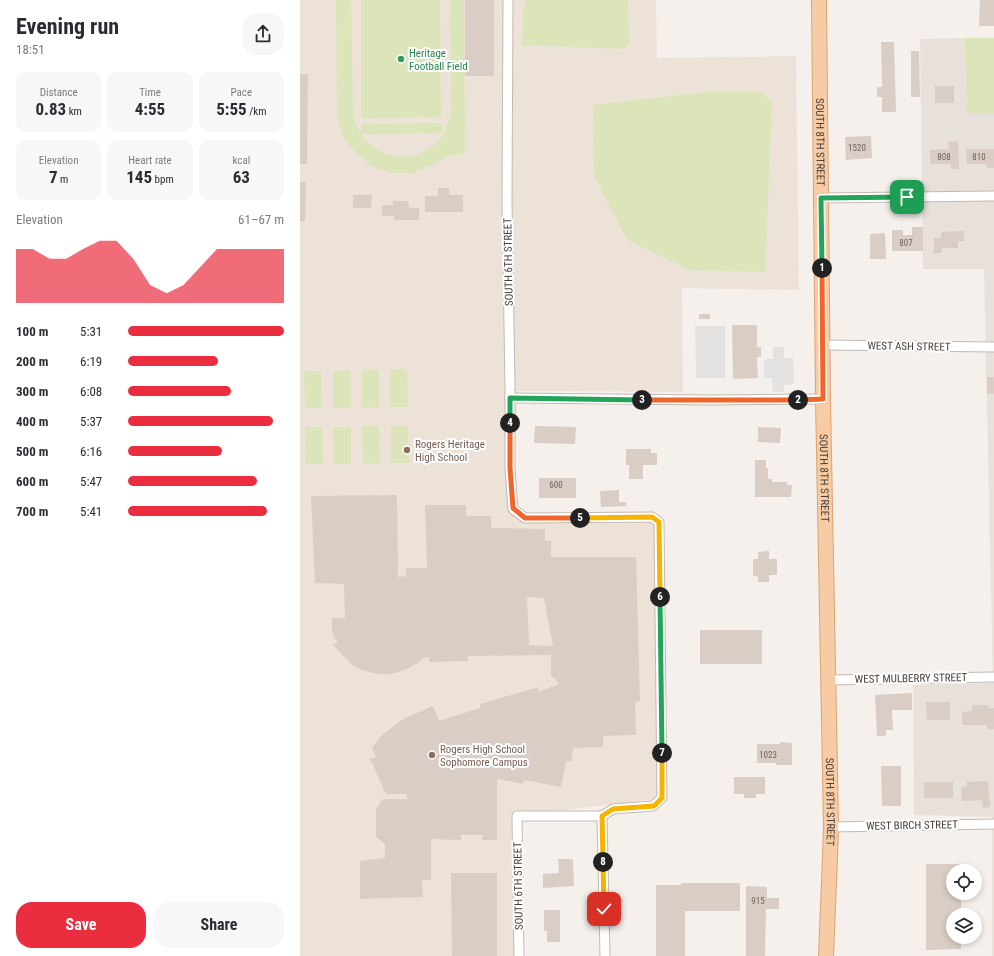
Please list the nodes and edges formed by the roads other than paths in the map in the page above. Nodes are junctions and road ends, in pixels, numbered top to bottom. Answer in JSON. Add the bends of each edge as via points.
{"nodes":[{"id":1,"x":508,"y":0,"type":"edge"},
{"id":2,"x":819,"y":0,"type":"edge"},
{"id":3,"x":994,"y":196,"type":"edge"},
{"id":4,"x":821,"y":198,"type":"junction"},
{"id":5,"x":823,"y":345,"type":"junction"},
{"id":6,"x":994,"y":347,"type":"edge"},
{"id":7,"x":510,"y":398,"type":"junction"},
{"id":8,"x":823,"y":399,"type":"junction"},
{"id":9,"x":994,"y":677,"type":"edge"},
{"id":10,"x":828,"y":680,"type":"junction"},
{"id":11,"x":602,"y":816,"type":"junction"},
{"id":12,"x":994,"y":824,"type":"edge"},
{"id":13,"x":831,"y":827,"type":"junction"},
{"id":14,"x":519,"y":956,"type":"edge"},
{"id":15,"x":605,"y":956,"type":"edge"},
{"id":16,"x":826,"y":956,"type":"edge"}],
"edges":[{"from":1,"to":7,"type":"street","name":"SOUTH 6TH STREET","via":[[507,202]]},
{"from":2,"to":4,"type":"main road","name":"SOUTH 8TH STREET"},
{"from":3,"to":4,"type":"street"},
{"from":4,"to":5,"type":"main road","name":"SOUTH 8TH STREET"},
{"from":5,"to":6,"type":"street","name":"WEST ASH STREET"},
{"from":5,"to":8,"type":"main road","name":"SOUTH 8TH STREET"},
{"from":7,"to":8,"type":"street"},
{"from":7,"to":11,"type":"street","name":"SOUTH 6TH STREET","via":[[513,508],[525,518],[652,517],[659,522],[662,798],[654,806],[613,809]]},
{"from":8,"to":10,"type":"main road","name":"SOUTH 8TH STREET"},
{"from":9,"to":10,"type":"street","name":"WEST MULBERRY STREET"},
{"from":10,"to":13,"type":"main road","name":"SOUTH 8TH STREET"},
{"from":11,"to":14,"type":"street","name":"SOUTH 6TH STREET","via":[[516,816]]},
{"from":11,"to":15,"type":"street"},
{"from":12,"to":13,"type":"street","name":"WEST BIRCH STREET"},
{"from":13,"to":16,"type":"main road","name":"SOUTH 8TH STREET"}]}
